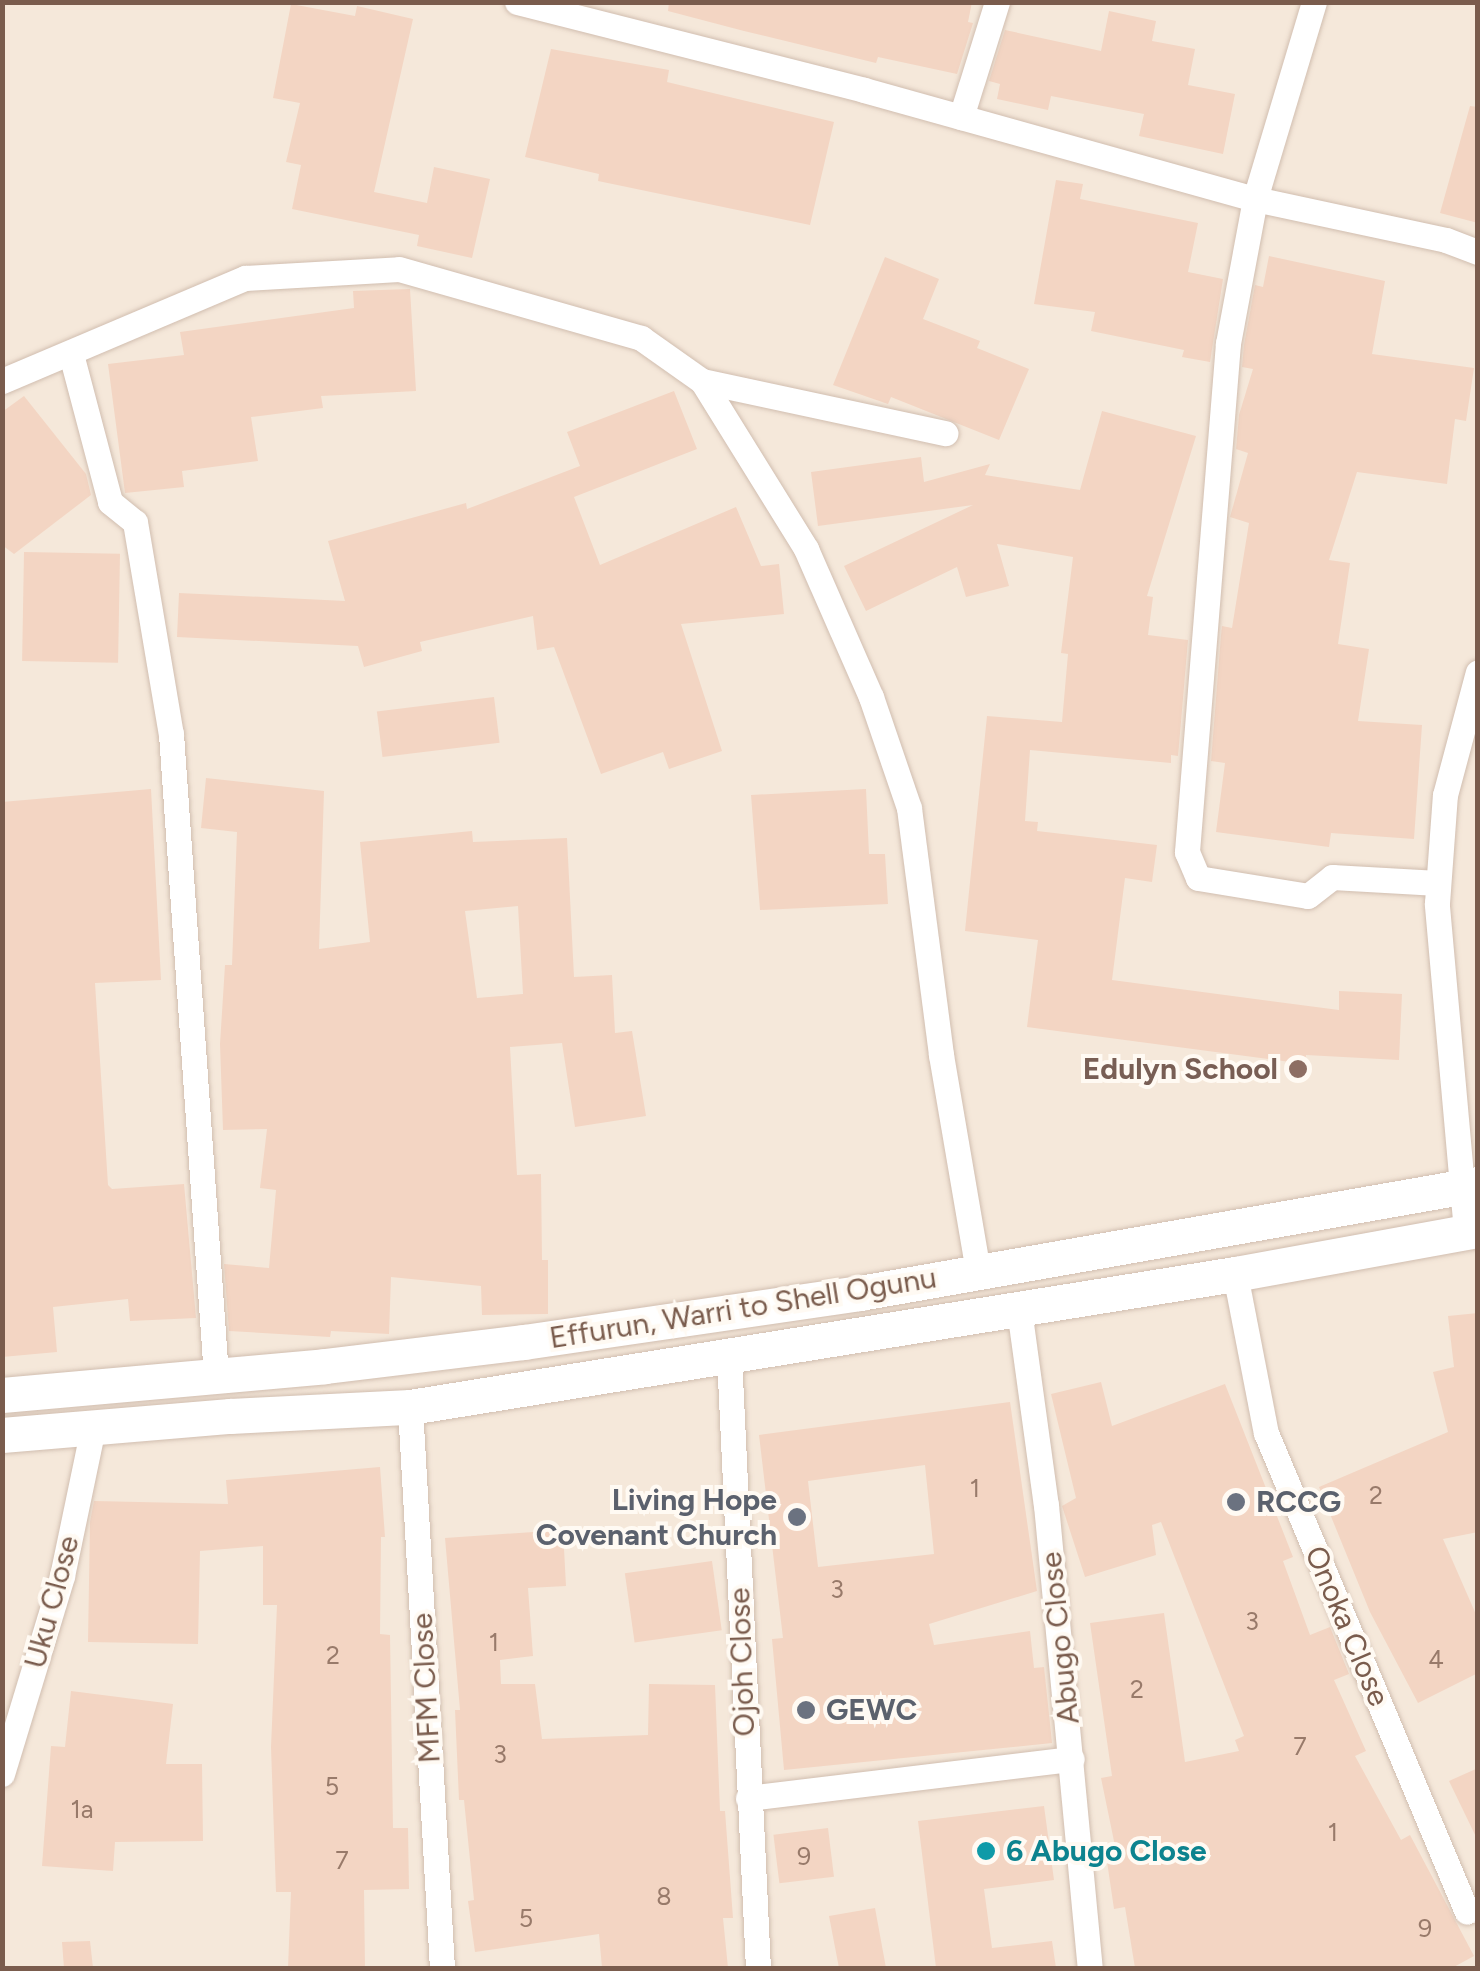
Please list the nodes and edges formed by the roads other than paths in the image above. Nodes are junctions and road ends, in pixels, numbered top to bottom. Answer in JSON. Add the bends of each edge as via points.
{"nodes":[{"id":1,"x":517,"y":2,"type":"edge"},
{"id":2,"x":998,"y":2,"type":"edge"},
{"id":3,"x":1314,"y":2,"type":"edge"},
{"id":4,"x":960,"y":117,"type":"junction"},
{"id":5,"x":1255,"y":200,"type":"junction"},
{"id":6,"x":1478,"y":252,"type":"edge"},
{"id":7,"x":70,"y":354,"type":"junction"},
{"id":8,"x":2,"y":380,"type":"edge"},
{"id":9,"x":702,"y":381,"type":"junction"},
{"id":10,"x":945,"y":433,"type":"dead end"},
{"id":11,"x":1478,"y":672,"type":"edge"},
{"id":12,"x":1438,"y":883,"type":"junction"},
{"id":13,"x":1470,"y":1185,"type":"edge"},
{"id":14,"x":1472,"y":1230,"type":"edge"},
{"id":15,"x":978,"y":1272,"type":"junction"},
{"id":16,"x":1235,"y":1274,"type":"junction"},
{"id":17,"x":1019,"y":1309,"type":"junction"},
{"id":18,"x":729,"y":1356,"type":"junction"},
{"id":19,"x":216,"y":1376,"type":"junction"},
{"id":20,"x":2,"y":1395,"type":"edge"},
{"id":21,"x":410,"y":1406,"type":"junction"},
{"id":22,"x":93,"y":1428,"type":"junction"},
{"id":23,"x":2,"y":1435,"type":"edge"},
{"id":24,"x":1072,"y":1759,"type":"junction"},
{"id":25,"x":2,"y":1774,"type":"edge"},
{"id":26,"x":748,"y":1798,"type":"junction"},
{"id":27,"x":1467,"y":1912,"type":"dead end"},
{"id":28,"x":442,"y":1968,"type":"edge"},
{"id":29,"x":758,"y":1968,"type":"edge"},
{"id":30,"x":1090,"y":1968,"type":"edge"}],
"edges":[{"from":1,"to":4,"type":"street"},
{"from":2,"to":4,"type":"street"},
{"from":3,"to":5,"type":"street"},
{"from":4,"to":5,"type":"street"},
{"from":5,"to":6,"type":"street"},
{"from":5,"to":12,"type":"street","via":[[1220,415],[1187,852],[1198,878],[1308,896],[1332,878]]},
{"from":7,"to":8,"type":"street"},
{"from":7,"to":9,"type":"street","via":[[245,278],[399,269],[641,338]]},
{"from":7,"to":19,"type":"street","via":[[110,502],[135,522],[171,734]]},
{"from":9,"to":10,"type":"street"},
{"from":9,"to":15,"type":"street","via":[[806,549],[871,697],[909,808]]},
{"from":11,"to":12,"type":"street","via":[[1445,795]]},
{"from":12,"to":13,"type":"street"},
{"from":13,"to":14,"type":"street"},
{"from":13,"to":15,"type":"main road","name":"Effurun, Warri to Shell Ogunu"},
{"from":14,"to":16,"type":"main road","name":"Effurun, Warri to Shell Ogunu"},
{"from":15,"to":19,"type":"main road","name":"Effurun, Warri to Shell Ogunu","via":[[524,1342]]},
{"from":16,"to":17,"type":"main road","name":"Effurun, Warri to Shell Ogunu"},
{"from":16,"to":27,"type":"street","name":"Onoka Close","via":[[1266,1432]]},
{"from":17,"to":18,"type":"main road","name":"Effurun, Warri to Shell Ogunu"},
{"from":17,"to":24,"type":"street","name":"Abugo Close"},
{"from":18,"to":21,"type":"main road","name":"Effurun, Warri to Shell Ogunu"},
{"from":18,"to":26,"type":"street","name":"Ojoh Close"},
{"from":19,"to":20,"type":"main road","name":"Effurun, Warri to Shell Ogunu"},
{"from":21,"to":22,"type":"main road","name":"Effurun, Warri to Shell Ogunu"},
{"from":21,"to":28,"type":"street","name":"MFM Close"},
{"from":22,"to":23,"type":"main road","name":"Effurun, Warri to Shell Ogunu"},
{"from":22,"to":25,"type":"street","name":"Uku Close","via":[[62,1576]]},
{"from":24,"to":26,"type":"street"},
{"from":24,"to":30,"type":"street","name":"Abugo Close"},
{"from":26,"to":29,"type":"street","name":"Ojoh Close"}]}
